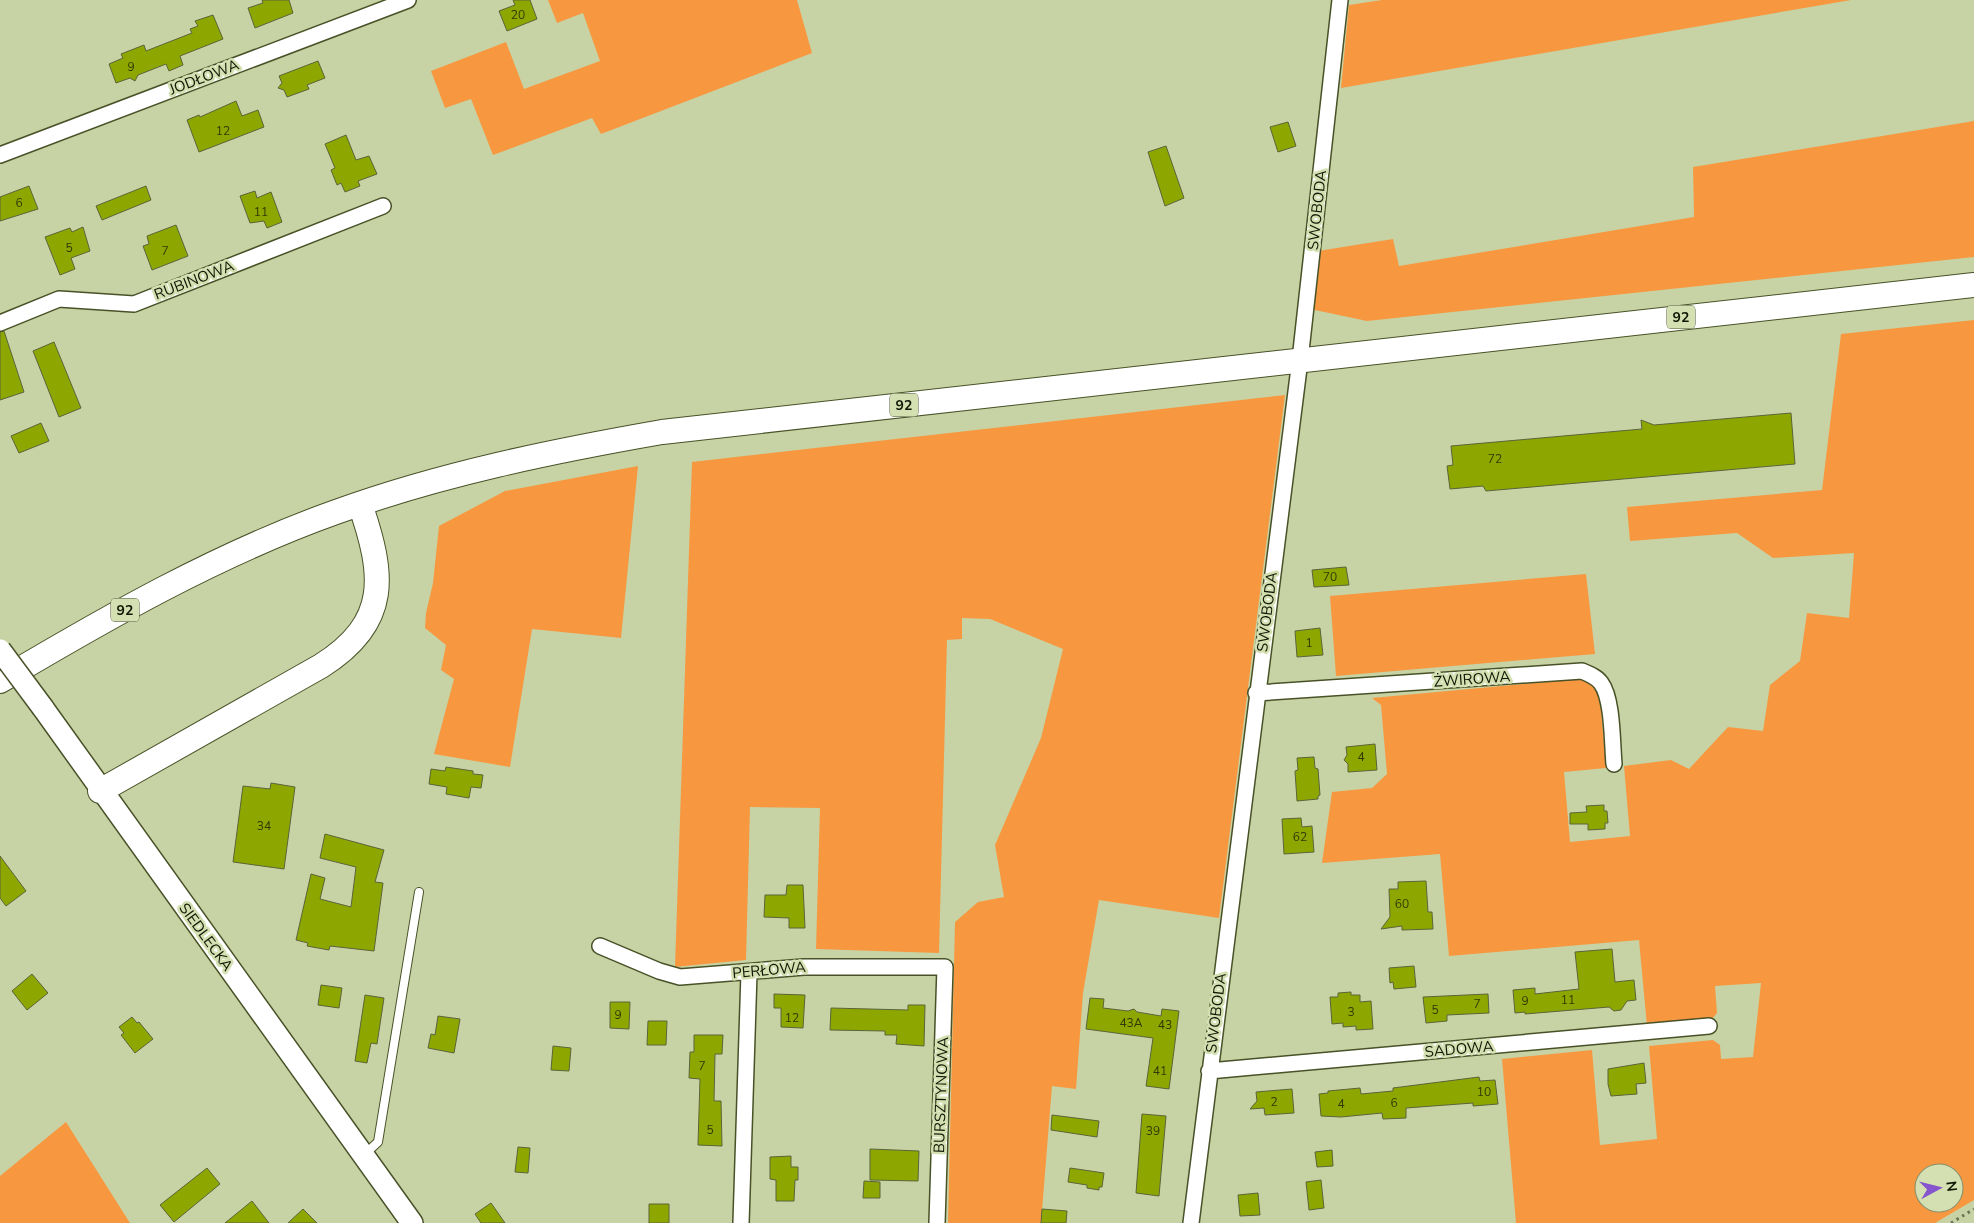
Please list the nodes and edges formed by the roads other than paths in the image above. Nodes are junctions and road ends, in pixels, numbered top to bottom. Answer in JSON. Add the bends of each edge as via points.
{"nodes":[{"id":1,"x":408,"y":0,"type":"edge"},
{"id":2,"x":1340,"y":0,"type":"edge"},
{"id":3,"x":0,"y":154,"type":"edge"},
{"id":4,"x":383,"y":206,"type":"dead end"},
{"id":5,"x":1974,"y":285,"type":"edge"},
{"id":6,"x":0,"y":324,"type":"edge"},
{"id":7,"x":1300,"y":360,"type":"junction"},
{"id":8,"x":360,"y":504,"type":"junction"},
{"id":9,"x":0,"y":650,"type":"edge"},
{"id":10,"x":0,"y":681,"type":"edge"},
{"id":11,"x":1256,"y":693,"type":"junction"},
{"id":12,"x":1614,"y":764,"type":"dead end"},
{"id":13,"x":100,"y":791,"type":"junction"},
{"id":14,"x":419,"y":892,"type":"dead end"},
{"id":15,"x":600,"y":946,"type":"dead end"},
{"id":16,"x":945,"y":967,"type":"joint"},
{"id":17,"x":749,"y":973,"type":"junction"},
{"id":18,"x":1709,"y":1026,"type":"dead end"},
{"id":19,"x":1209,"y":1071,"type":"junction"},
{"id":20,"x":363,"y":1155,"type":"junction"},
{"id":21,"x":412,"y":1223,"type":"edge"},
{"id":22,"x":741,"y":1223,"type":"edge"},
{"id":23,"x":937,"y":1223,"type":"edge"},
{"id":24,"x":1191,"y":1223,"type":"edge"}],
"edges":[{"from":1,"to":3,"type":"street","name":"JODŁOWA"},
{"from":2,"to":7,"type":"street","name":"SWOBODA"},
{"from":4,"to":6,"type":"street","name":"RUBINOWA","via":[[134,304],[59,299]]},
{"from":5,"to":7,"type":"main road","number":"92"},
{"from":7,"to":8,"type":"main road","number":"92","via":[[662,432],[511,462]]},
{"from":7,"to":11,"type":"street","name":"SWOBODA"},
{"from":8,"to":10,"type":"main road","number":"92","via":[[296,527],[210,565]]},
{"from":8,"to":13,"type":"main road","via":[[373,542],[376,595],[367,624],[350,646],[321,666]]},
{"from":9,"to":13,"type":"main road","name":"SIEDLECKA","bridge":true},
{"from":11,"to":12,"type":"street","name":"ŻWIROWA","via":[[1582,671],[1601,682],[1607,694]]},
{"from":11,"to":19,"type":"street","name":"SWOBODA"},
{"from":13,"to":20,"type":"main road","name":"SIEDLECKA"},
{"from":14,"to":20,"type":"lane","via":[[378,1142]]},
{"from":15,"to":17,"type":"street","name":"PERŁOWA","via":[[680,977]]},
{"from":16,"to":17,"type":"street","name":"PERŁOWA","via":[[804,967]]},
{"from":16,"to":23,"type":"street","name":"BURSZTYNOWA"},
{"from":17,"to":22,"type":"street"},
{"from":18,"to":19,"type":"street","name":"SADOWA"},
{"from":19,"to":24,"type":"street","name":"SWOBODA"},
{"from":20,"to":21,"type":"main road","name":"SIEDLECKA"}]}
